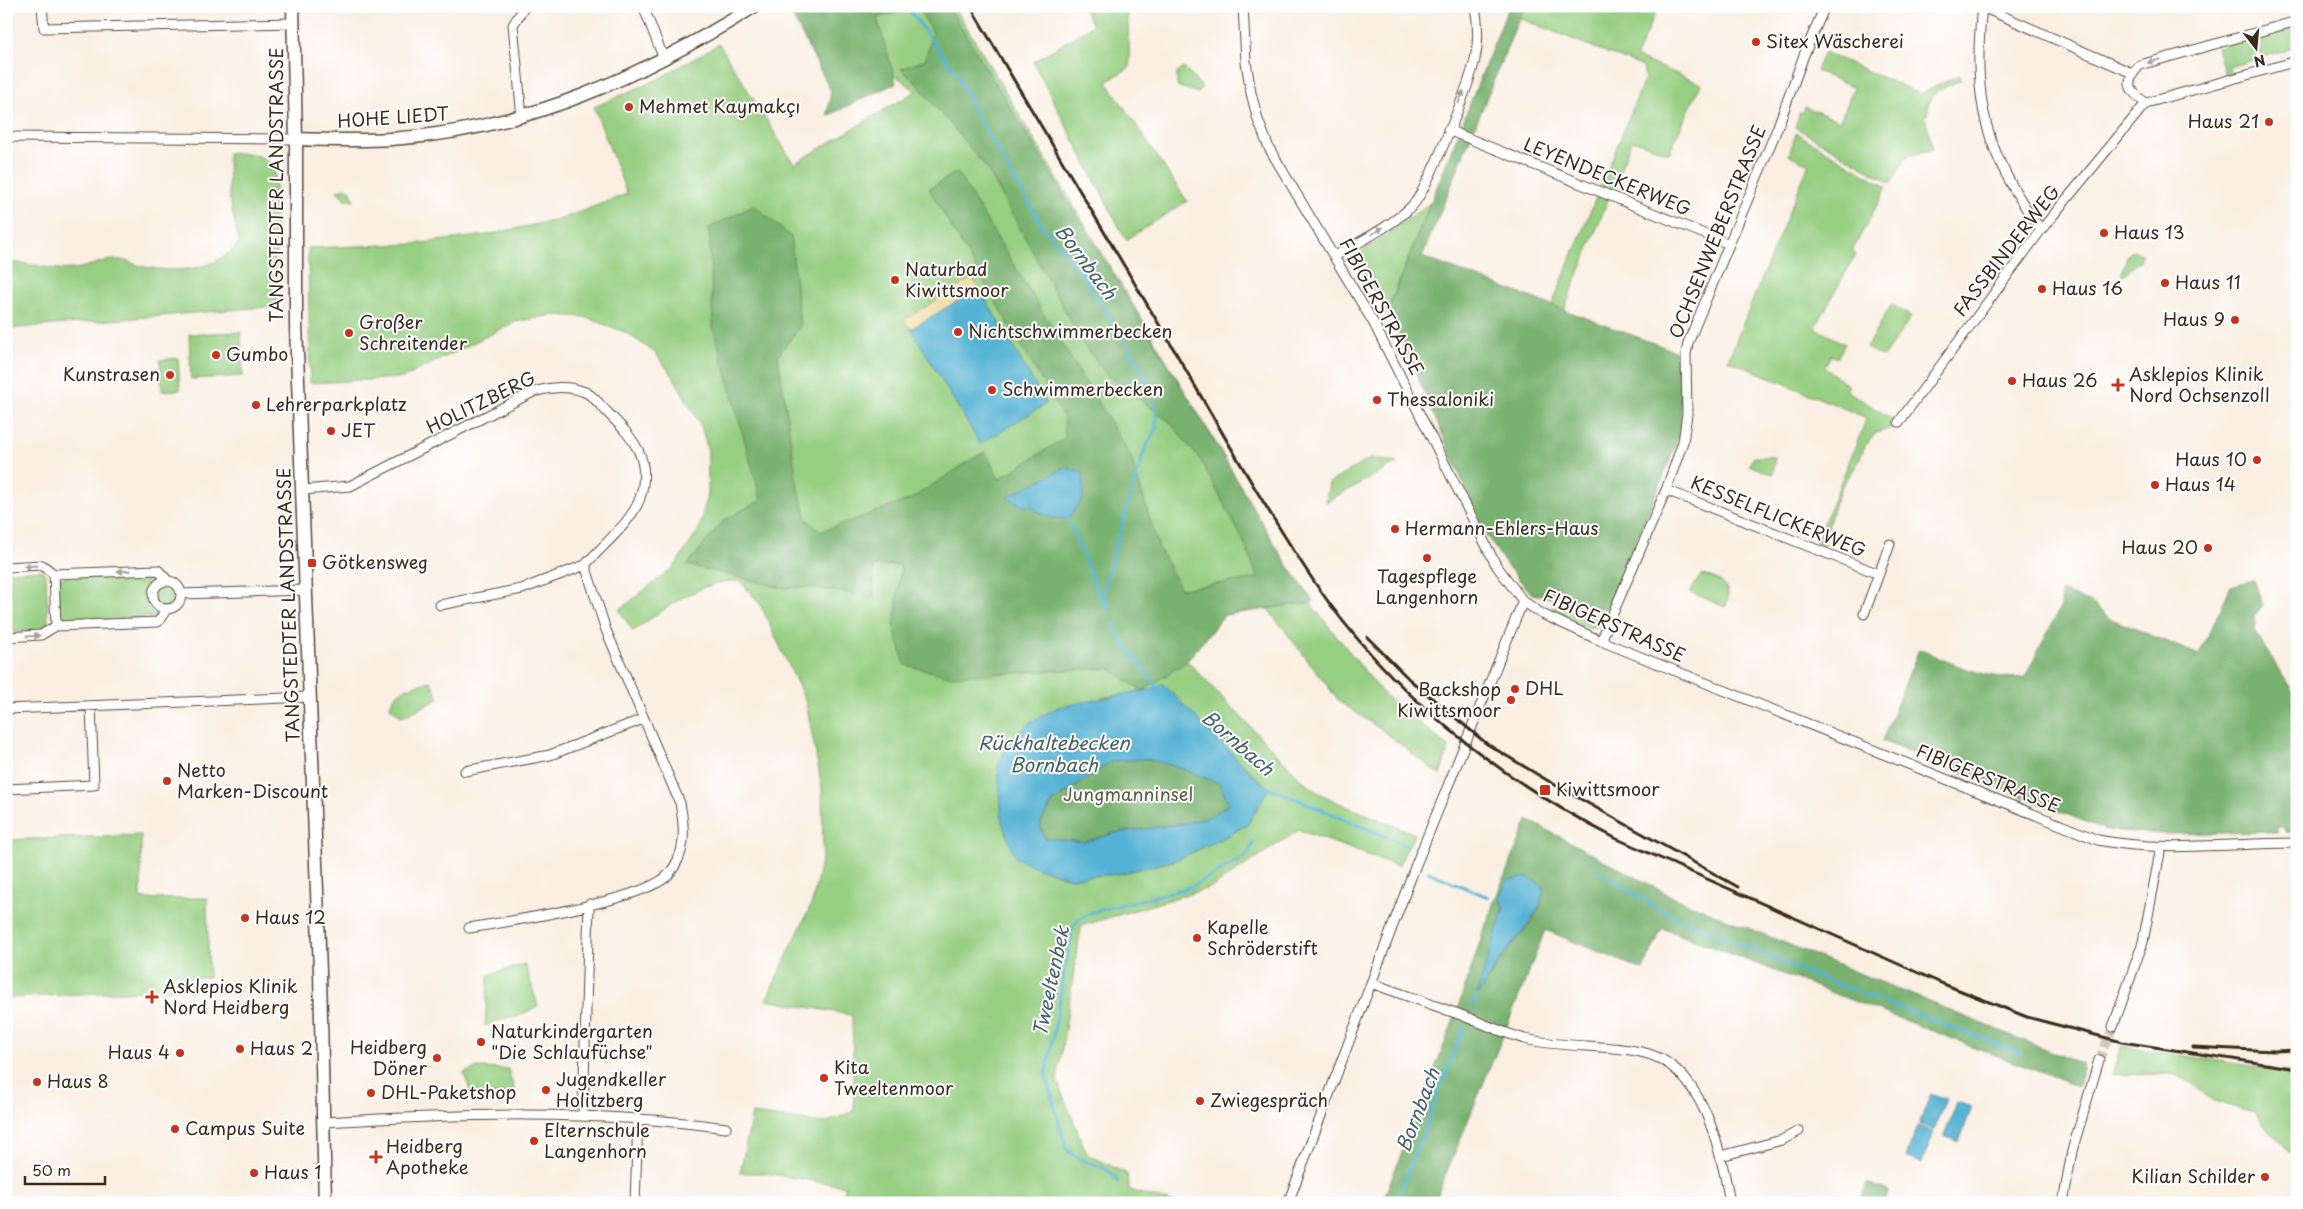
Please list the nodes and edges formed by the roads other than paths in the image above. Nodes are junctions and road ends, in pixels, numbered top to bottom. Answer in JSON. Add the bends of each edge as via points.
{"nodes":[{"id":1,"x":42,"y":6,"type":"edge"},
{"id":2,"x":293,"y":6,"type":"edge"},
{"id":3,"x":525,"y":6,"type":"edge"},
{"id":4,"x":643,"y":6,"type":"edge"},
{"id":5,"x":755,"y":6,"type":"edge"},
{"id":6,"x":1243,"y":6,"type":"edge"},
{"id":7,"x":1476,"y":6,"type":"edge"},
{"id":8,"x":1825,"y":6,"type":"edge"},
{"id":9,"x":1981,"y":6,"type":"edge"},
{"id":10,"x":2297,"y":21,"type":"edge"},
{"id":11,"x":293,"y":23,"type":"junction"},
{"id":12,"x":664,"y":59,"type":"junction"},
{"id":13,"x":2297,"y":61,"type":"edge"},
{"id":14,"x":2132,"y":73,"type":"junction"},
{"id":15,"x":2146,"y":103,"type":"junction"},
{"id":16,"x":522,"y":117,"type":"junction"},
{"id":17,"x":1448,"y":130,"type":"junction"},
{"id":18,"x":6,"y":136,"type":"edge"},
{"id":19,"x":296,"y":139,"type":"junction"},
{"id":20,"x":2041,"y":230,"type":"junction"},
{"id":21,"x":1729,"y":244,"type":"junction"},
{"id":22,"x":1335,"y":256,"type":"junction"},
{"id":23,"x":1898,"y":422,"type":"dead end"},
{"id":24,"x":302,"y":490,"type":"junction"},
{"id":25,"x":1666,"y":490,"type":"junction"},
{"id":26,"x":1890,"y":544,"type":"dead end"},
{"id":27,"x":585,"y":565,"type":"junction"},
{"id":28,"x":6,"y":567,"type":"edge"},
{"id":29,"x":54,"y":574,"type":"junction"},
{"id":30,"x":1879,"y":574,"type":"junction"},
{"id":31,"x":168,"y":581,"type":"junction"},
{"id":32,"x":306,"y":590,"type":"junction"},
{"id":33,"x":181,"y":594,"type":"junction"},
{"id":34,"x":1523,"y":601,"type":"junction"},
{"id":35,"x":440,"y":604,"type":"dead end"},
{"id":36,"x":166,"y":610,"type":"junction"},
{"id":37,"x":1864,"y":614,"type":"dead end"},
{"id":38,"x":56,"y":626,"type":"junction"},
{"id":39,"x":6,"y":637,"type":"edge"},
{"id":40,"x":1601,"y":641,"type":"junction"},
{"id":41,"x":310,"y":697,"type":"junction"},
{"id":42,"x":91,"y":706,"type":"junction"},
{"id":43,"x":6,"y":709,"type":"edge"},
{"id":44,"x":643,"y":719,"type":"junction"},
{"id":45,"x":465,"y":771,"type":"dead end"},
{"id":46,"x":6,"y":789,"type":"edge"},
{"id":47,"x":2297,"y":843,"type":"edge"},
{"id":48,"x":2161,"y":846,"type":"junction"},
{"id":49,"x":589,"y":904,"type":"junction"},
{"id":50,"x":469,"y":928,"type":"dead end"},
{"id":51,"x":1371,"y":984,"type":"junction"},
{"id":52,"x":2113,"y":1027,"type":"tunnel mouth"},
{"id":53,"x":2099,"y":1060,"type":"tunnel mouth"},
{"id":54,"x":583,"y":1115,"type":"junction"},
{"id":55,"x":638,"y":1119,"type":"junction"},
{"id":56,"x":324,"y":1122,"type":"junction"},
{"id":57,"x":726,"y":1128,"type":"dead end"},
{"id":58,"x":1799,"y":1131,"type":"dead end"},
{"id":59,"x":1721,"y":1156,"type":"junction"},
{"id":60,"x":325,"y":1203,"type":"edge"},
{"id":61,"x":635,"y":1203,"type":"edge"},
{"id":62,"x":1288,"y":1203,"type":"edge"},
{"id":63,"x":1730,"y":1203,"type":"edge"},
{"id":64,"x":2064,"y":1203,"type":"edge"}],
"edges":[{"from":1,"to":11,"type":"street","via":[[44,28]]},
{"from":2,"to":11,"type":"street","name":"TANGSTEDTER LANDSTRASSE"},
{"from":3,"to":16,"type":"street","via":[[514,25]]},
{"from":4,"to":12,"type":"street"},
{"from":5,"to":12,"type":"street","name":"HOHE LIEDT"},
{"from":6,"to":22,"type":"street","name":"FIBIGERSTRASSE","via":[[1247,71],[1263,134],[1288,182]]},
{"from":17,"to":7,"type":"street","one_way":true,"via":[[1475,58]]},
{"from":8,"to":21,"type":"street","name":"OCHSENWEBERSTRASSE"},
{"from":9,"to":14,"type":"street"},
{"from":9,"to":20,"type":"street","via":[[1979,72],[1989,136],[2011,188]]},
{"from":10,"to":14,"type":"street","one_way":true,"via":[[2140,65]]},
{"from":11,"to":19,"type":"street","name":"TANGSTEDTER LANDSTRASSE"},
{"from":12,"to":16,"type":"street","name":"HOHE LIEDT","via":[[592,93]]},
{"from":13,"to":15,"type":"street"},
{"from":14,"to":15,"type":"street","via":[[2132,92]]},
{"from":15,"to":20,"type":"street","name":"FASSBINDERWEG"},
{"from":16,"to":19,"type":"street","name":"HOHE LIEDT","via":[[458,132],[390,140]]},
{"from":17,"to":21,"type":"street","name":"LEYENDECKERWEG"},
{"from":22,"to":17,"type":"street","one_way":true,"via":[[1392,222],[1413,205],[1426,185]]},
{"from":18,"to":19,"type":"street","name":"HOHE LIEDT"},
{"from":19,"to":24,"type":"street","name":"TANGSTEDTER LANDSTRASSE","via":[[296,326]]},
{"from":20,"to":23,"type":"street","name":"FASSBINDERWEG"},
{"from":21,"to":25,"type":"street","name":"OCHSENWEBERSTRASSE","via":[[1688,343],[1687,414],[1683,442]]},
{"from":22,"to":34,"type":"street","name":"FIBIGERSTRASSE","via":[[1387,348],[1496,565]]},
{"from":24,"to":27,"type":"street","name":"HOLITZBERG","via":[[350,486],[533,392],[554,386],[573,388],[588,393],[628,432],[644,467],[636,507]]},
{"from":24,"to":32,"type":"street","name":"TANGSTEDTER LANDSTRASSE"},
{"from":25,"to":30,"type":"street","name":"KESSELFLICKERWEG"},
{"from":25,"to":40,"type":"street","name":"OCHSENWEBERSTRASSE"},
{"from":26,"to":30,"type":"street","name":"KESSELFLICKERWEG"},
{"from":27,"to":35,"type":"street","name":"HOLITZBERG","via":[[522,589]]},
{"from":27,"to":44,"type":"street","via":[[596,602]]},
{"from":29,"to":28,"type":"street","one_way":true,"via":[[42,566]]},
{"from":31,"to":29,"type":"street","one_way":true,"via":[[158,570]]},
{"from":29,"to":38,"type":"street"},
{"from":30,"to":37,"type":"street","name":"KESSELFLICKERWEG"},
{"from":31,"to":33,"type":"street","via":[[179,587]]},
{"from":31,"to":36,"type":"street","via":[[156,586],[152,594],[158,607]]},
{"from":32,"to":33,"type":"street"},
{"from":32,"to":41,"type":"street","name":"TANGSTEDTER LANDSTRASSE"},
{"from":33,"to":36,"type":"street","via":[[175,607]]},
{"from":34,"to":40,"type":"street","name":"FIBIGERSTRASSE","via":[[1542,614]]},
{"from":34,"to":51,"type":"street"},
{"from":36,"to":38,"type":"street","via":[[158,622]]},
{"from":39,"to":38,"type":"street","one_way":true,"via":[[41,636]]},
{"from":40,"to":48,"type":"street","name":"FIBIGERSTRASSE","via":[[2098,840]]},
{"from":41,"to":42,"type":"street"},
{"from":41,"to":56,"type":"street","name":"TANGSTEDTER LANDSTRASSE"},
{"from":42,"to":43,"type":"street"},
{"from":42,"to":46,"type":"street","via":[[94,785]]},
{"from":44,"to":45,"type":"street","via":[[550,755]]},
{"from":44,"to":49,"type":"street","via":[[680,803],[683,847],[668,876],[655,885]]},
{"from":47,"to":48,"type":"street","name":"FIBIGERSTRASSE"},
{"from":48,"to":52,"type":"street","via":[[2143,942]]},
{"from":49,"to":50,"type":"street"},
{"from":49,"to":54,"type":"street"},
{"from":51,"to":59,"type":"street","via":[[1522,1038],[1568,1046],[1643,1052],[1662,1059],[1689,1081]]},
{"from":51,"to":62,"type":"street"},
{"from":53,"to":64,"type":"street","via":[[2072,1151]]},
{"from":54,"to":55,"type":"street"},
{"from":54,"to":56,"type":"street","via":[[461,1115]]},
{"from":55,"to":57,"type":"street"},
{"from":55,"to":61,"type":"street"},
{"from":56,"to":60,"type":"street","name":"TANGSTEDTER LANDSTRASSE"},
{"from":58,"to":59,"type":"street","via":[[1782,1140]]},
{"from":59,"to":63,"type":"street"}]}
